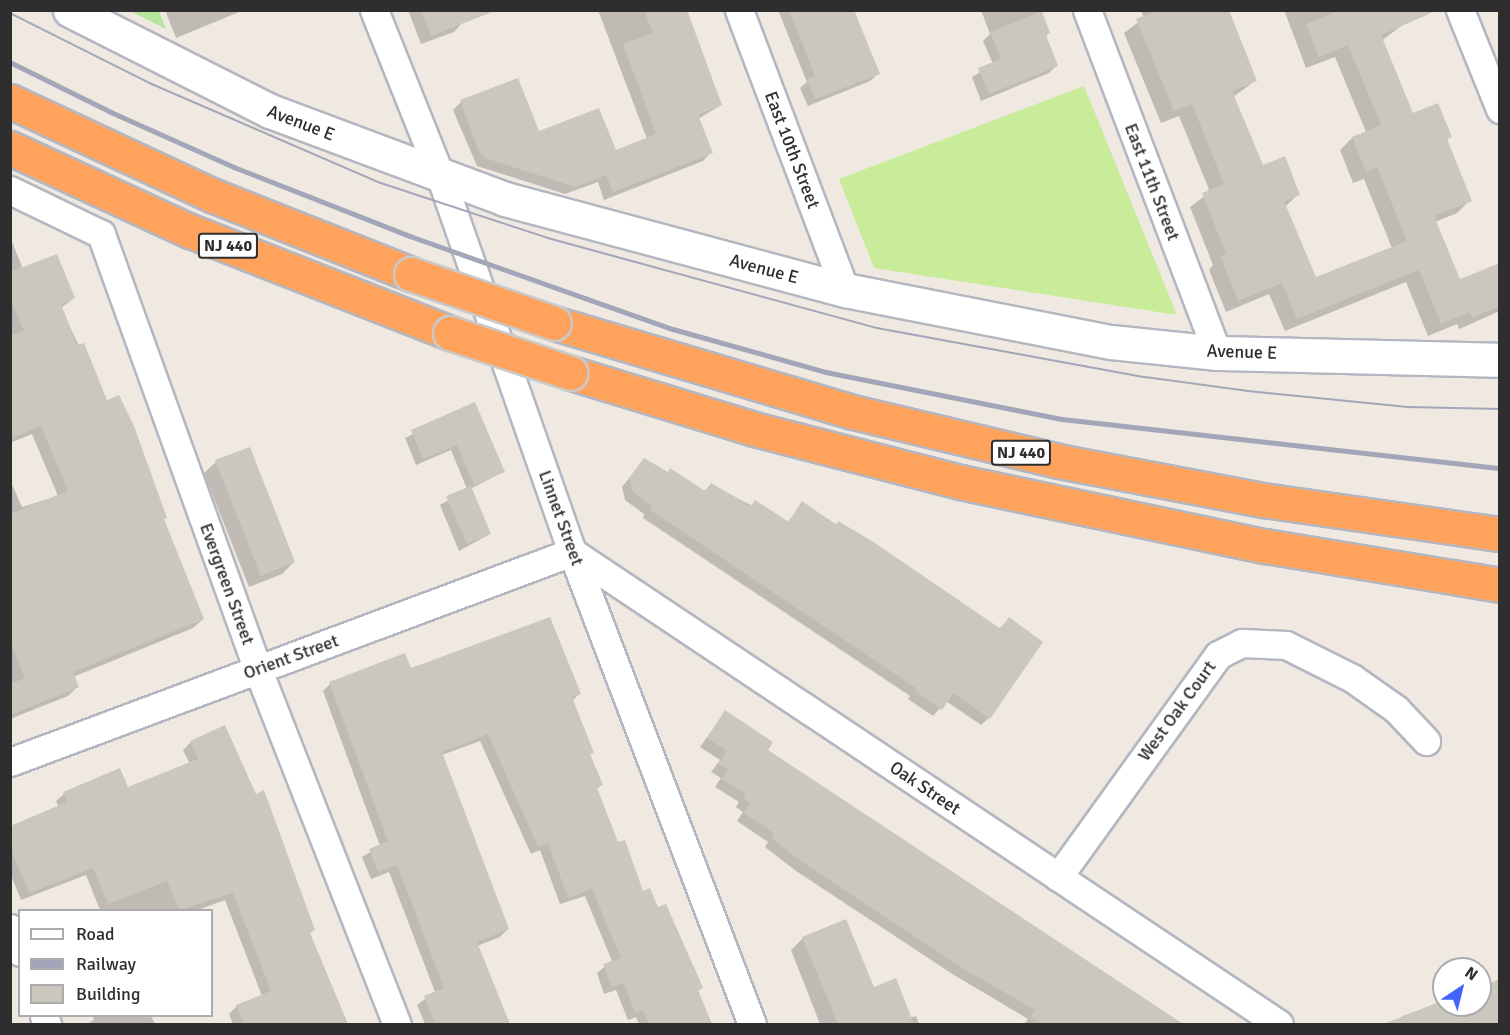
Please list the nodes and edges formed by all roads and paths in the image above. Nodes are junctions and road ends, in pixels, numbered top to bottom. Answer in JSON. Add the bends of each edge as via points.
{"nodes":[{"id":1,"x":70,"y":10,"type":"edge"},
{"id":2,"x":374,"y":10,"type":"edge"},
{"id":3,"x":739,"y":10,"type":"edge"},
{"id":4,"x":1087,"y":10,"type":"edge"},
{"id":5,"x":1460,"y":10,"type":"edge"},
{"id":6,"x":10,"y":101,"type":"edge"},
{"id":7,"x":1499,"y":106,"type":"edge"},
{"id":8,"x":10,"y":148,"type":"edge"},
{"id":9,"x":441,"y":175,"type":"junction"},
{"id":10,"x":10,"y":190,"type":"edge"},
{"id":11,"x":845,"y":290,"type":"junction"},
{"id":12,"x":1217,"y":352,"type":"junction"},
{"id":13,"x":1500,"y":360,"type":"edge"},
{"id":14,"x":1500,"y":534,"type":"edge"},
{"id":15,"x":572,"y":552,"type":"junction"},
{"id":16,"x":1500,"y":585,"type":"edge"},
{"id":17,"x":258,"y":670,"type":"junction"},
{"id":18,"x":1426,"y":741,"type":"dead end"},
{"id":19,"x":10,"y":762,"type":"edge"},
{"id":20,"x":1058,"y":877,"type":"junction"},
{"id":21,"x":10,"y":928,"type":"edge"},
{"id":22,"x":18,"y":947,"type":"edge"},
{"id":23,"x":397,"y":1024,"type":"edge"},
{"id":24,"x":752,"y":1024,"type":"edge"},
{"id":25,"x":1279,"y":1024,"type":"edge"}],
"edges":[{"from":1,"to":9,"type":"main road","name":"Avenue E","via":[[270,111]]},
{"from":2,"to":9,"type":"street","name":"Linnet Street"},
{"from":3,"to":11,"type":"street","name":"East 10th Street"},
{"from":4,"to":12,"type":"street","name":"East 11th Street"},
{"from":5,"to":7,"type":"street"},
{"from":6,"to":14,"type":"highway","number":"NJ 440","bridge":true,"via":[[214,196],[411,274],[554,323],[853,412],[1058,461],[1263,500]]},
{"from":8,"to":16,"type":"highway","number":"NJ 440","bridge":true,"via":[[190,231],[450,333],[754,429],[960,482],[1265,546]]},
{"from":9,"to":11,"type":"main road","name":"Avenue E","via":[[505,199]]},
{"from":9,"to":15,"type":"street","name":"Linnet Street"},
{"from":10,"to":17,"type":"street","name":"Evergreen Street","via":[[101,234]]},
{"from":11,"to":12,"type":"main road","name":"Avenue E","via":[[1111,342]]},
{"from":12,"to":13,"type":"main road","name":"Avenue E"},
{"from":15,"to":17,"type":"street","name":"Orient Street"},
{"from":15,"to":20,"type":"street","name":"Oak Street"},
{"from":15,"to":24,"type":"street","name":"Linnet Street"},
{"from":17,"to":19,"type":"street","name":"Orient Street"},
{"from":17,"to":23,"type":"street","name":"Evergreen Street"},
{"from":18,"to":20,"type":"street","name":"West Oak Court","via":[[1396,709],[1352,678],[1286,645],[1242,642],[1218,655]]},
{"from":20,"to":25,"type":"street","name":"Oak Street"},
{"from":21,"to":22,"type":"street"}]}
